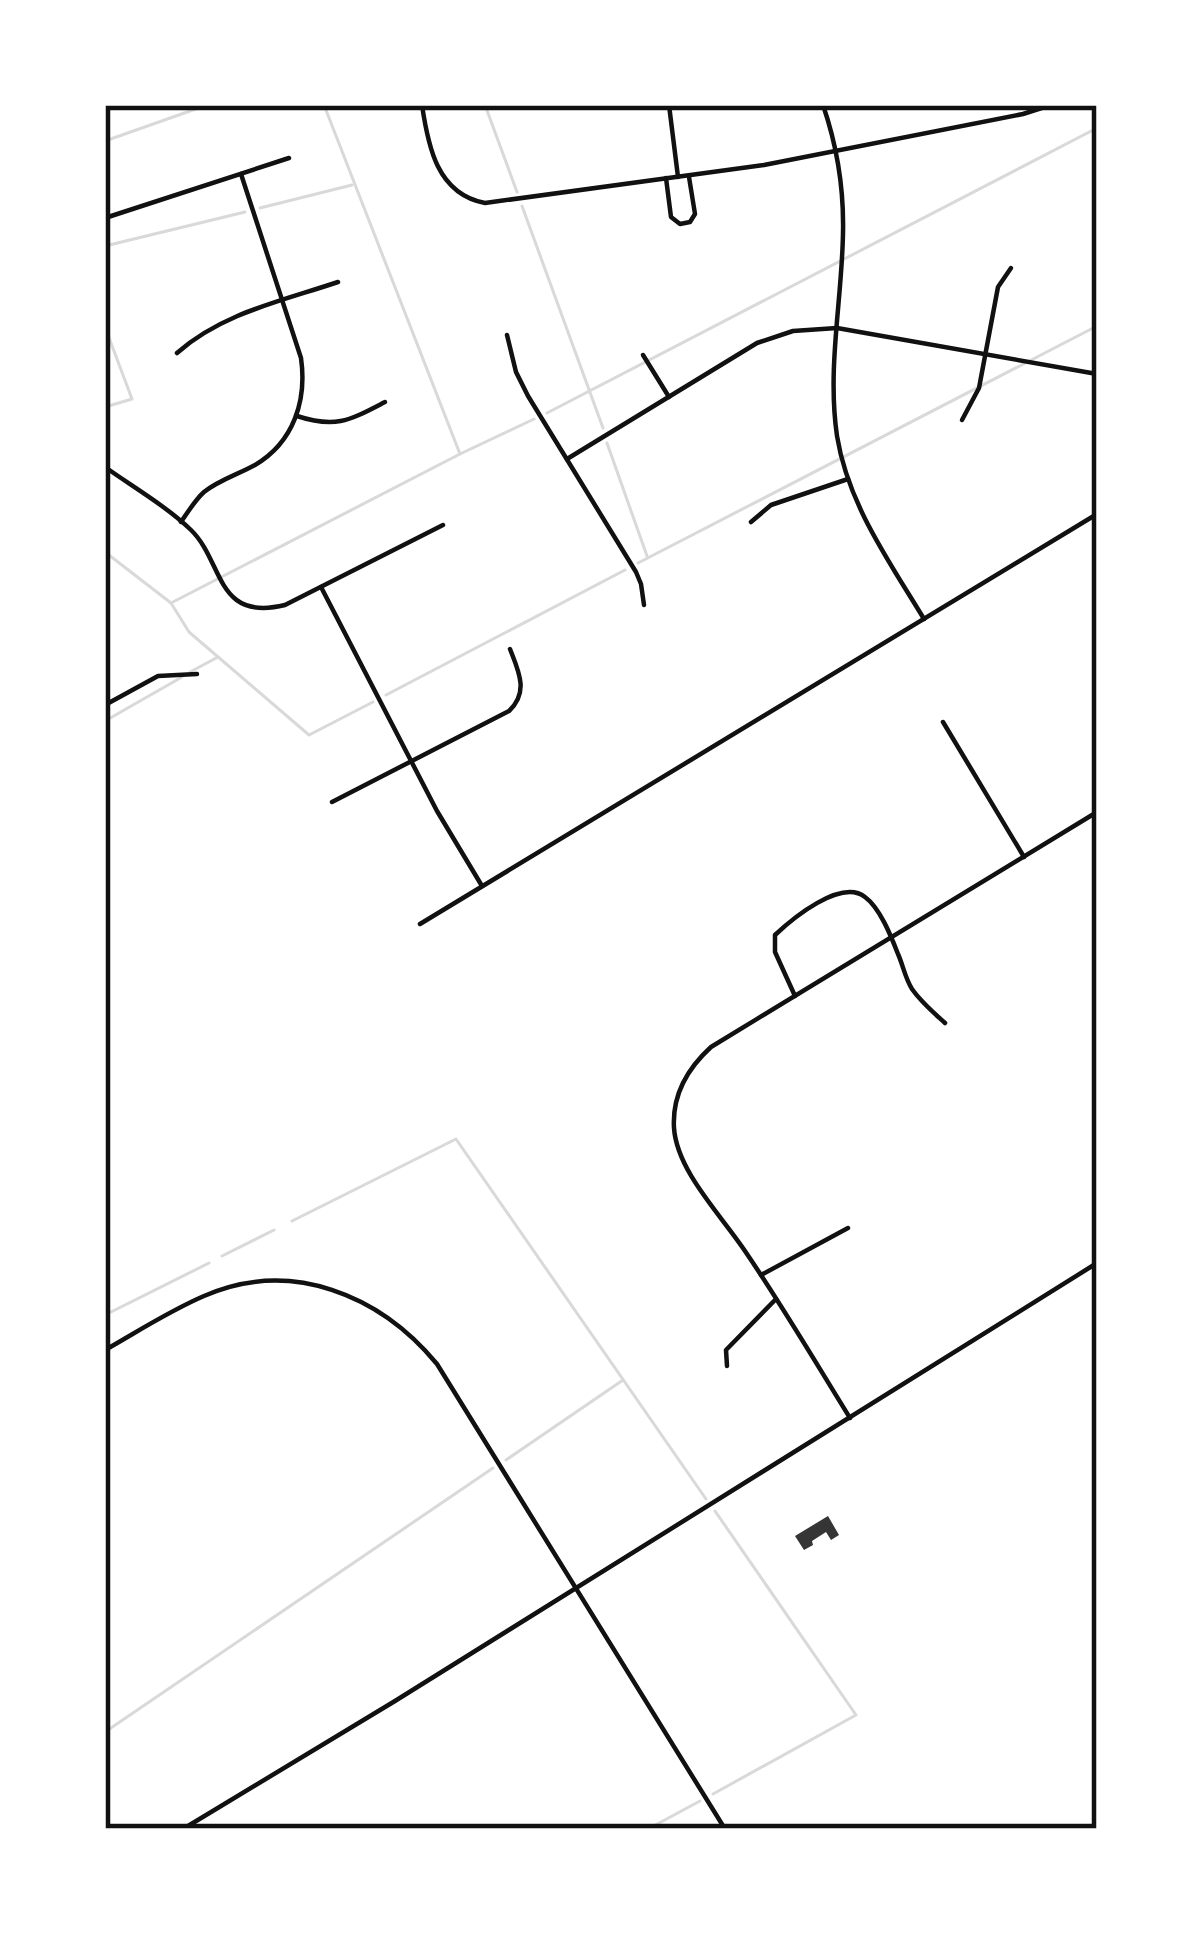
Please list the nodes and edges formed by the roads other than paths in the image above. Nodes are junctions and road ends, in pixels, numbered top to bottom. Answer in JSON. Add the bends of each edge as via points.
{"nodes":[{"id":1,"x":422,"y":105,"type":"edge"},
{"id":2,"x":668,"y":105,"type":"edge"},
{"id":3,"x":824,"y":105,"type":"edge"},
{"id":4,"x":1051,"y":105,"type":"edge"},
{"id":5,"x":835,"y":152,"type":"junction"},
{"id":6,"x":289,"y":158,"type":"dead end"},
{"id":7,"x":241,"y":174,"type":"junction"},
{"id":8,"x":689,"y":175,"type":"junction"},
{"id":9,"x":678,"y":177,"type":"junction"},
{"id":10,"x":666,"y":178,"type":"junction"},
{"id":11,"x":105,"y":218,"type":"edge"},
{"id":12,"x":1011,"y":268,"type":"dead end"},
{"id":13,"x":338,"y":282,"type":"dead end"},
{"id":14,"x":283,"y":300,"type":"junction"},
{"id":15,"x":837,"y":328,"type":"junction"},
{"id":16,"x":507,"y":334,"type":"dead end"},
{"id":17,"x":177,"y":353,"type":"dead end"},
{"id":18,"x":985,"y":354,"type":"junction"},
{"id":19,"x":643,"y":355,"type":"dead end"},
{"id":20,"x":1097,"y":374,"type":"edge"},
{"id":21,"x":668,"y":397,"type":"junction"},
{"id":22,"x":385,"y":402,"type":"dead end"},
{"id":23,"x":297,"y":416,"type":"junction"},
{"id":24,"x":962,"y":420,"type":"dead end"},
{"id":25,"x":567,"y":459,"type":"junction"},
{"id":26,"x":105,"y":467,"type":"edge"},
{"id":27,"x":848,"y":479,"type":"junction"},
{"id":28,"x":1097,"y":514,"type":"edge"},
{"id":29,"x":181,"y":522,"type":"junction"},
{"id":30,"x":751,"y":522,"type":"dead end"},
{"id":31,"x":443,"y":524,"type":"dead end"},
{"id":32,"x":321,"y":587,"type":"junction"},
{"id":33,"x":644,"y":605,"type":"dead end"},
{"id":34,"x":924,"y":619,"type":"junction"},
{"id":35,"x":510,"y":649,"type":"dead end"},
{"id":36,"x":197,"y":674,"type":"dead end"},
{"id":37,"x":105,"y":705,"type":"edge"},
{"id":38,"x":944,"y":722,"type":"dead end"},
{"id":39,"x":412,"y":761,"type":"junction"},
{"id":40,"x":332,"y":802,"type":"dead end"},
{"id":41,"x":1097,"y":812,"type":"edge"},
{"id":42,"x":1024,"y":856,"type":"junction"},
{"id":43,"x":482,"y":886,"type":"junction"},
{"id":44,"x":420,"y":924,"type":"dead end"},
{"id":45,"x":891,"y":937,"type":"junction"},
{"id":46,"x":795,"y":996,"type":"junction"},
{"id":47,"x":945,"y":1023,"type":"dead end"},
{"id":48,"x":848,"y":1228,"type":"dead end"},
{"id":49,"x":1097,"y":1263,"type":"edge"},
{"id":50,"x":761,"y":1275,"type":"junction"},
{"id":51,"x":776,"y":1299,"type":"junction"},
{"id":52,"x":105,"y":1350,"type":"edge"},
{"id":53,"x":727,"y":1366,"type":"dead end"},
{"id":54,"x":850,"y":1418,"type":"junction"},
{"id":55,"x":577,"y":1588,"type":"junction"},
{"id":56,"x":183,"y":1829,"type":"edge"},
{"id":57,"x":724,"y":1829,"type":"edge"}],
"edges":[{"from":1,"to":10,"type":"street","via":[[440,172],[473,200]]},
{"from":2,"to":9,"type":"street"},
{"from":3,"to":5,"type":"street"},
{"from":4,"to":5,"type":"street"},
{"from":5,"to":8,"type":"street"},
{"from":5,"to":15,"type":"street","via":[[844,231]]},
{"from":6,"to":7,"type":"street"},
{"from":7,"to":11,"type":"street"},
{"from":7,"to":14,"type":"street"},
{"from":8,"to":9,"type":"street"},
{"from":8,"to":10,"type":"street","via":[[695,214],[686,224],[671,217]]},
{"from":9,"to":10,"type":"street"},
{"from":12,"to":18,"type":"street","via":[[998,287]]},
{"from":13,"to":14,"type":"street"},
{"from":14,"to":17,"type":"street","via":[[213,325]]},
{"from":14,"to":23,"type":"street","via":[[304,376]]},
{"from":15,"to":18,"type":"street"},
{"from":15,"to":21,"type":"street","via":[[766,339]]},
{"from":15,"to":27,"type":"street","via":[[833,407]]},
{"from":16,"to":25,"type":"street","via":[[516,372]]},
{"from":18,"to":20,"type":"street"},
{"from":18,"to":24,"type":"street"},
{"from":19,"to":21,"type":"street"},
{"from":21,"to":25,"type":"street"},
{"from":22,"to":23,"type":"street","via":[[334,424]]},
{"from":23,"to":29,"type":"street","via":[[275,450],[207,490]]},
{"from":25,"to":33,"type":"street","via":[[639,578]]},
{"from":26,"to":29,"type":"street"},
{"from":27,"to":30,"type":"street","via":[[771,505]]},
{"from":27,"to":34,"type":"street"},
{"from":28,"to":34,"type":"street"},
{"from":29,"to":32,"type":"street","via":[[242,603],[272,608]]},
{"from":31,"to":32,"type":"street"},
{"from":32,"to":39,"type":"street"},
{"from":34,"to":43,"type":"street"},
{"from":35,"to":39,"type":"street","via":[[522,682],[514,706]]},
{"from":36,"to":37,"type":"street","via":[[158,676]]},
{"from":38,"to":42,"type":"street"},
{"from":39,"to":40,"type":"street"},
{"from":39,"to":43,"type":"street"},
{"from":41,"to":42,"type":"street"},
{"from":42,"to":45,"type":"street"},
{"from":43,"to":44,"type":"street"},
{"from":45,"to":46,"type":"street"},
{"from":45,"to":46,"type":"street","via":[[865,897],[852,891],[793,918],[775,935],[775,952]]},
{"from":45,"to":47,"type":"street","via":[[909,985]]},
{"from":46,"to":50,"type":"street","via":[[706,1050],[675,1109],[684,1163]]},
{"from":48,"to":50,"type":"street"},
{"from":49,"to":54,"type":"street"},
{"from":50,"to":51,"type":"street"},
{"from":51,"to":53,"type":"street","via":[[726,1350]]},
{"from":51,"to":54,"type":"street"},
{"from":52,"to":55,"type":"street","via":[[205,1295],[243,1285],[319,1286],[370,1305],[437,1364]]},
{"from":54,"to":55,"type":"street"},
{"from":55,"to":56,"type":"street"},
{"from":55,"to":57,"type":"street"}]}
